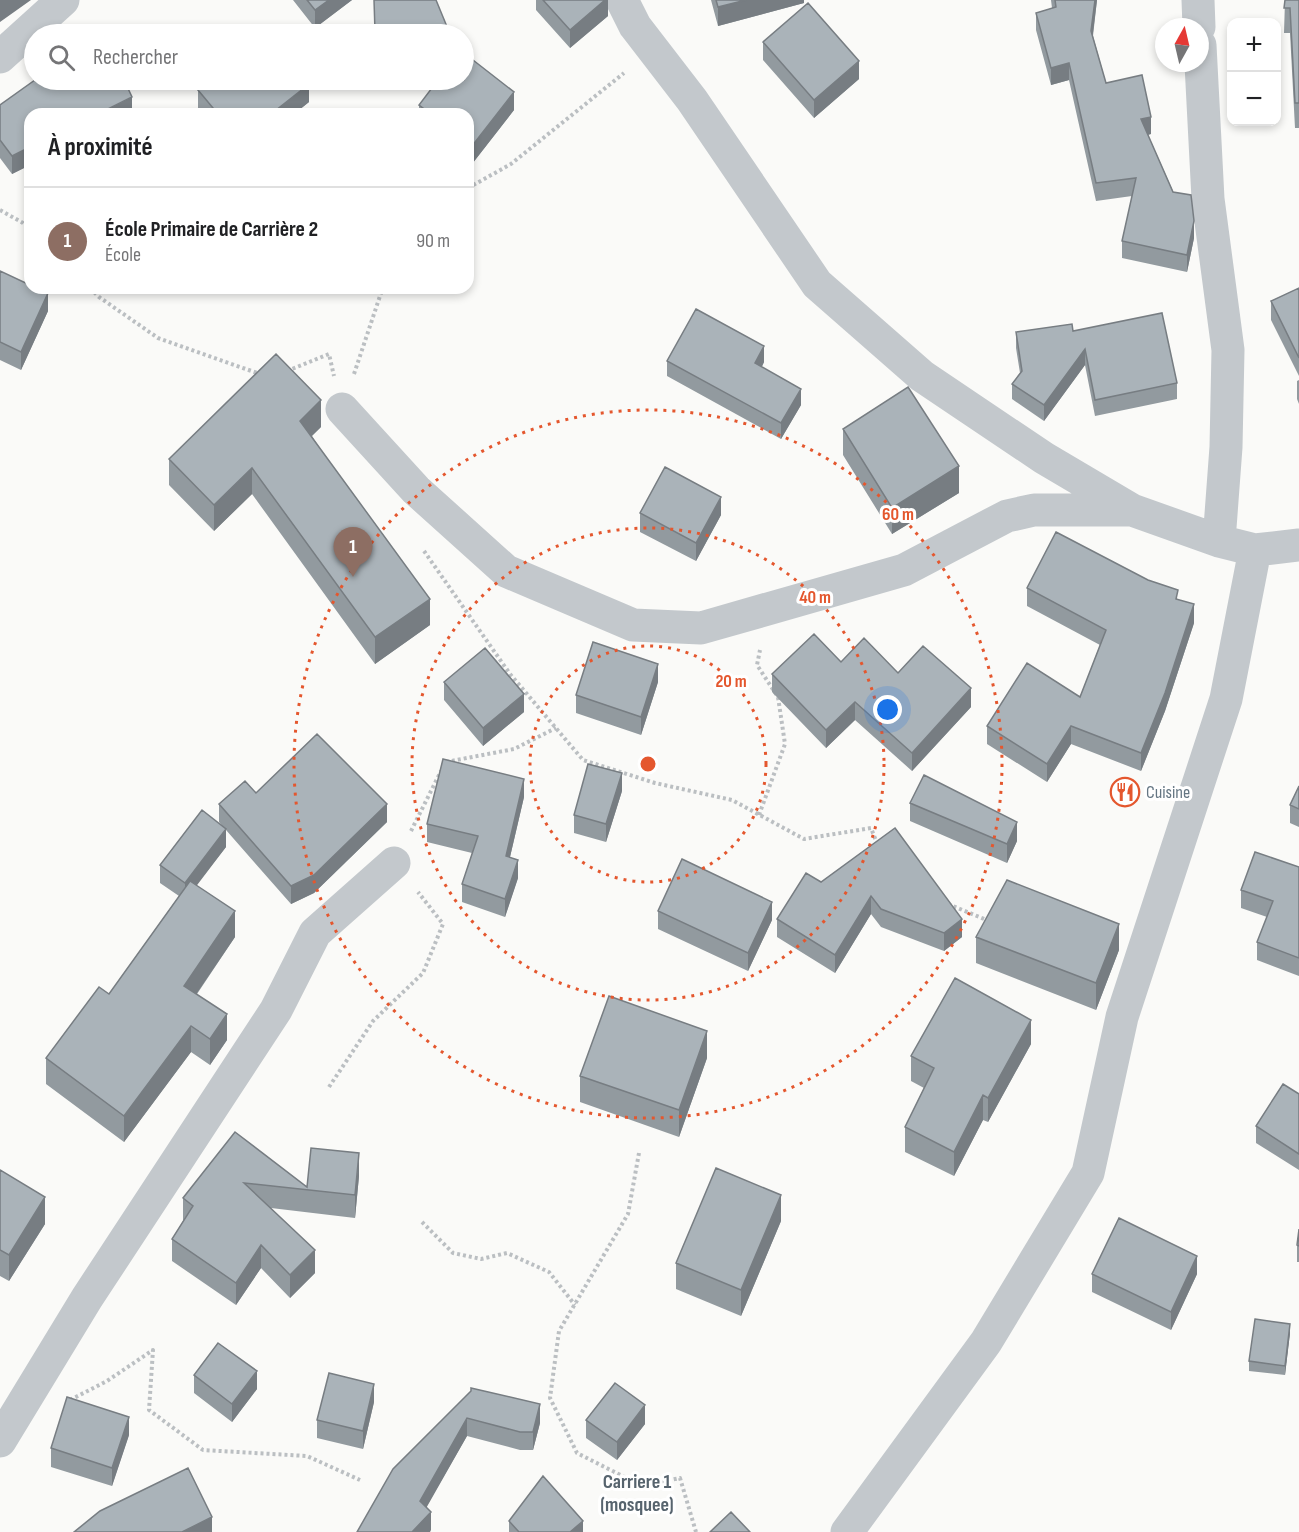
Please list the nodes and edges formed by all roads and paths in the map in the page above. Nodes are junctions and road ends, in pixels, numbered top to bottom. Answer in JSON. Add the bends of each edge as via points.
{"nodes":[{"id":1,"x":63,"y":0,"type":"edge"},
{"id":2,"x":1198,"y":0,"type":"edge"},
{"id":3,"x":628,"y":13,"type":"edge"},
{"id":4,"x":1199,"y":18,"type":"edge"},
{"id":5,"x":36,"y":24,"type":"edge"},
{"id":6,"x":24,"y":35,"type":"edge"},
{"id":7,"x":0,"y":57,"type":"edge"},
{"id":8,"x":1201,"y":72,"type":"edge"},
{"id":9,"x":474,"y":185,"type":"edge"},
{"id":10,"x":0,"y":210,"type":"edge"},
{"id":11,"x":24,"y":224,"type":"edge"},
{"id":12,"x":96,"y":294,"type":"edge"},
{"id":13,"x":381,"y":294,"type":"edge"},
{"id":14,"x":260,"y":374,"type":"edge"},
{"id":15,"x":280,"y":374,"type":"edge"},
{"id":16,"x":342,"y":409,"type":"junction"},
{"id":17,"x":1132,"y":510,"type":"junction"},
{"id":18,"x":1219,"y":541,"type":"junction"},
{"id":19,"x":1299,"y":545,"type":"edge"},
{"id":20,"x":423,"y":548,"type":"dead end"},
{"id":21,"x":1255,"y":550,"type":"junction"},
{"id":22,"x":761,"y":647,"type":"dead end"},
{"id":23,"x":556,"y":728,"type":"junction"},
{"id":24,"x":759,"y":815,"type":"junction"},
{"id":25,"x":879,"y":848,"type":"edge"},
{"id":26,"x":394,"y":863,"type":"junction"},
{"id":27,"x":938,"y":899,"type":"edge"},
{"id":28,"x":990,"y":921,"type":"edge"},
{"id":29,"x":329,"y":1087,"type":"dead end"},
{"id":30,"x":639,"y":1153,"type":"dead end"},
{"id":31,"x":422,"y":1222,"type":"dead end"},
{"id":32,"x":575,"y":1305,"type":"junction"},
{"id":33,"x":32,"y":1388,"type":"junction"},
{"id":34,"x":0,"y":1441,"type":"edge"},
{"id":35,"x":360,"y":1480,"type":"dead end"},
{"id":36,"x":696,"y":1532,"type":"edge"},
{"id":37,"x":847,"y":1532,"type":"edge"}],
"edges":[{"from":1,"to":5,"type":"street"},
{"from":2,"to":4,"type":"street"},
{"from":3,"to":9,"type":"path","via":[[628,70],[512,164]]},
{"from":3,"to":17,"type":"street","via":[[818,284],[922,376],[1044,458]]},
{"from":6,"to":7,"type":"street"},
{"from":8,"to":18,"type":"street","via":[[1208,199],[1228,351]]},
{"from":10,"to":11,"type":"path"},
{"from":12,"to":14,"type":"path","via":[[158,338]]},
{"from":13,"to":16,"type":"path"},
{"from":15,"to":16,"type":"path","via":[[329,354]]},
{"from":16,"to":17,"type":"street","via":[[416,490],[506,571],[633,626],[701,628],[904,570],[1007,516],[1034,510]]},
{"from":17,"to":18,"type":"street"},
{"from":18,"to":21,"type":"street"},
{"from":19,"to":21,"type":"street"},
{"from":20,"to":23,"type":"path","via":[[510,674]]},
{"from":21,"to":37,"type":"street","via":[[1226,699],[1122,1017],[1088,1173],[986,1342]]},
{"from":22,"to":24,"type":"path","via":[[757,665],[778,697],[785,744]]},
{"from":23,"to":24,"type":"path","via":[[583,760],[655,783],[732,800]]},
{"from":23,"to":26,"type":"path","via":[[514,748],[446,762]]},
{"from":24,"to":25,"type":"path","via":[[804,839],[871,828]]},
{"from":26,"to":29,"type":"path","via":[[443,924],[423,973],[373,1021]]},
{"from":26,"to":33,"type":"street","via":[[315,933],[276,1010]]},
{"from":27,"to":28,"type":"path"},
{"from":30,"to":32,"type":"path","via":[[628,1214]]},
{"from":31,"to":32,"type":"path","via":[[453,1253],[482,1259],[507,1252],[549,1272]]},
{"from":32,"to":36,"type":"path","via":[[559,1331],[550,1398],[577,1453],[642,1486],[680,1478]]},
{"from":33,"to":34,"type":"street"},
{"from":33,"to":35,"type":"path","via":[[69,1400],[107,1382],[153,1350],[149,1410],[203,1450],[307,1456]]}]}
